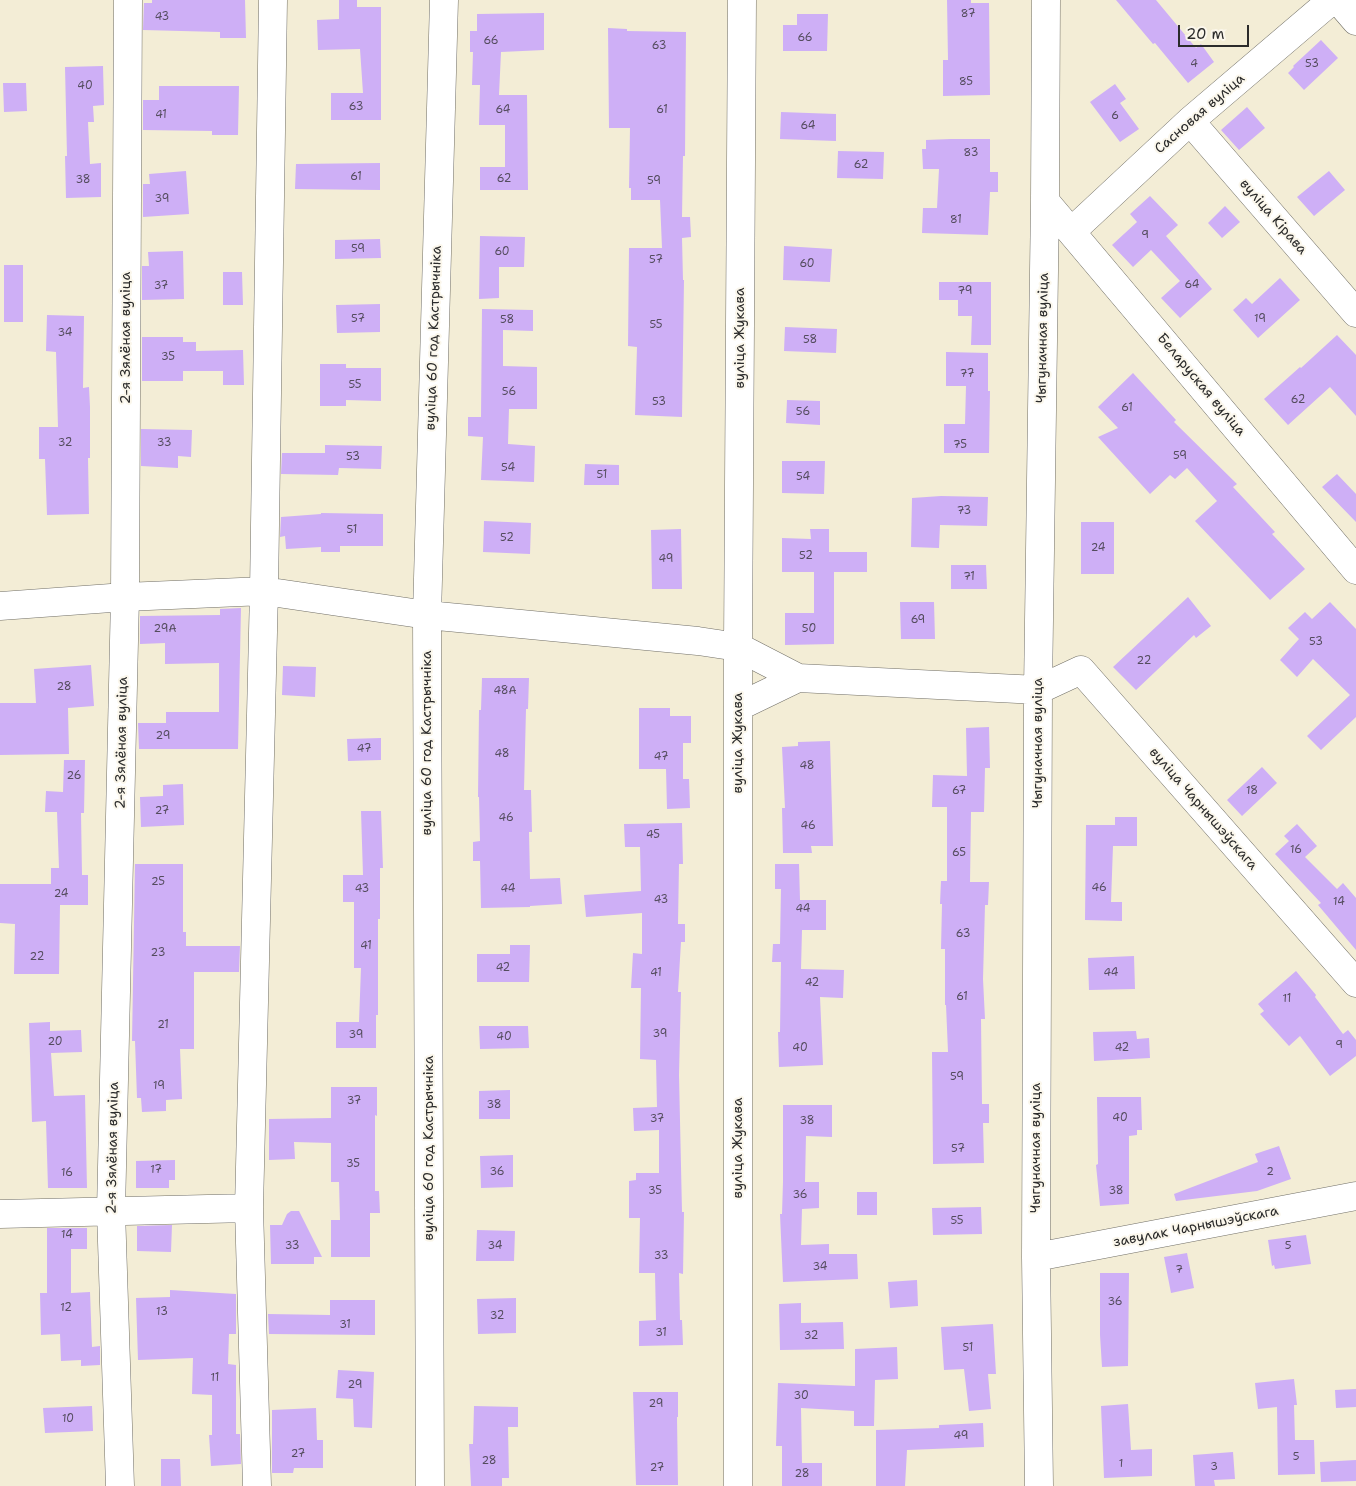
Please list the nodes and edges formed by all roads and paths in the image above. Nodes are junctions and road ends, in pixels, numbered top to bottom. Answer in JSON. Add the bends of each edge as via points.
{"nodes":[{"id":1,"x":128,"y":0,"type":"edge"},
{"id":2,"x":274,"y":0,"type":"edge"},
{"id":3,"x":444,"y":0,"type":"edge"},
{"id":4,"x":742,"y":0,"type":"edge"},
{"id":5,"x":1046,"y":0,"type":"edge"},
{"id":6,"x":1332,"y":0,"type":"edge"},
{"id":7,"x":1338,"y":0,"type":"edge"},
{"id":8,"x":1356,"y":21,"type":"edge"},
{"id":9,"x":1190,"y":121,"type":"junction"},
{"id":10,"x":1045,"y":201,"type":"junction"},
{"id":11,"x":1072,"y":231,"type":"junction"},
{"id":12,"x":1356,"y":312,"type":"edge"},
{"id":13,"x":1356,"y":570,"type":"edge"},
{"id":14,"x":264,"y":591,"type":"junction"},
{"id":15,"x":125,"y":597,"type":"junction"},
{"id":16,"x":0,"y":606,"type":"edge"},
{"id":17,"x":427,"y":615,"type":"junction"},
{"id":18,"x":738,"y":647,"type":"junction"},
{"id":19,"x":798,"y":678,"type":"junction"},
{"id":20,"x":1038,"y":690,"type":"junction"},
{"id":21,"x":738,"y":707,"type":"junction"},
{"id":22,"x":1356,"y":984,"type":"edge"},
{"id":23,"x":1356,"y":1196,"type":"edge"},
{"id":24,"x":249,"y":1208,"type":"junction"},
{"id":25,"x":111,"y":1211,"type":"junction"},
{"id":26,"x":0,"y":1214,"type":"edge"},
{"id":27,"x":1036,"y":1258,"type":"junction"},
{"id":28,"x":120,"y":1486,"type":"edge"},
{"id":29,"x":256,"y":1486,"type":"edge"},
{"id":30,"x":430,"y":1486,"type":"edge"},
{"id":31,"x":738,"y":1486,"type":"edge"},
{"id":32,"x":1039,"y":1486,"type":"edge"}],
"edges":[{"from":1,"to":15,"type":"street","name":"2-я Зялёная вуліца"},
{"from":2,"to":14,"type":"street"},
{"from":3,"to":17,"type":"street","name":"вуліца 60 год Кастрычніка"},
{"from":4,"to":18,"type":"street","name":"вуліца Жукава"},
{"from":5,"to":10,"type":"street","name":"Чыгуначная вуліца"},
{"from":6,"to":9,"type":"street","name":"Сасновая вуліца"},
{"from":7,"to":8,"type":"street"},
{"from":9,"to":11,"type":"street","name":"Сасновая вуліца"},
{"from":9,"to":12,"type":"street","name":"вуліца Кірава"},
{"from":10,"to":11,"type":"street","name":"Беларуская вуліца"},
{"from":10,"to":20,"type":"street","name":"Чыгуначная вуліца"},
{"from":11,"to":13,"type":"street","name":"Беларуская вуліца"},
{"from":14,"to":15,"type":"street"},
{"from":14,"to":17,"type":"street"},
{"from":14,"to":24,"type":"street"},
{"from":15,"to":16,"type":"street"},
{"from":15,"to":25,"type":"street","name":"2-я Зялёная вуліца"},
{"from":17,"to":18,"type":"street"},
{"from":17,"to":30,"type":"street","name":"вуліца 60 год Кастрычніка"},
{"from":18,"to":19,"type":"street"},
{"from":18,"to":21,"type":"street","name":"вуліца Жукава"},
{"from":19,"to":20,"type":"street"},
{"from":19,"to":21,"type":"street"},
{"from":20,"to":22,"type":"street","name":"вуліца Чарнышэўскага","via":[[1081,670]]},
{"from":20,"to":27,"type":"street","name":"Чыгуначная вуліца"},
{"from":21,"to":31,"type":"street","name":"вуліца Жукава"},
{"from":23,"to":27,"type":"street","name":"завулак Чарнышэўскага"},
{"from":24,"to":25,"type":"street"},
{"from":24,"to":29,"type":"street"},
{"from":25,"to":26,"type":"street"},
{"from":25,"to":28,"type":"street","name":"2-я Зялёная вуліца"},
{"from":27,"to":32,"type":"street","name":"Чыгуначная вуліца"}]}
